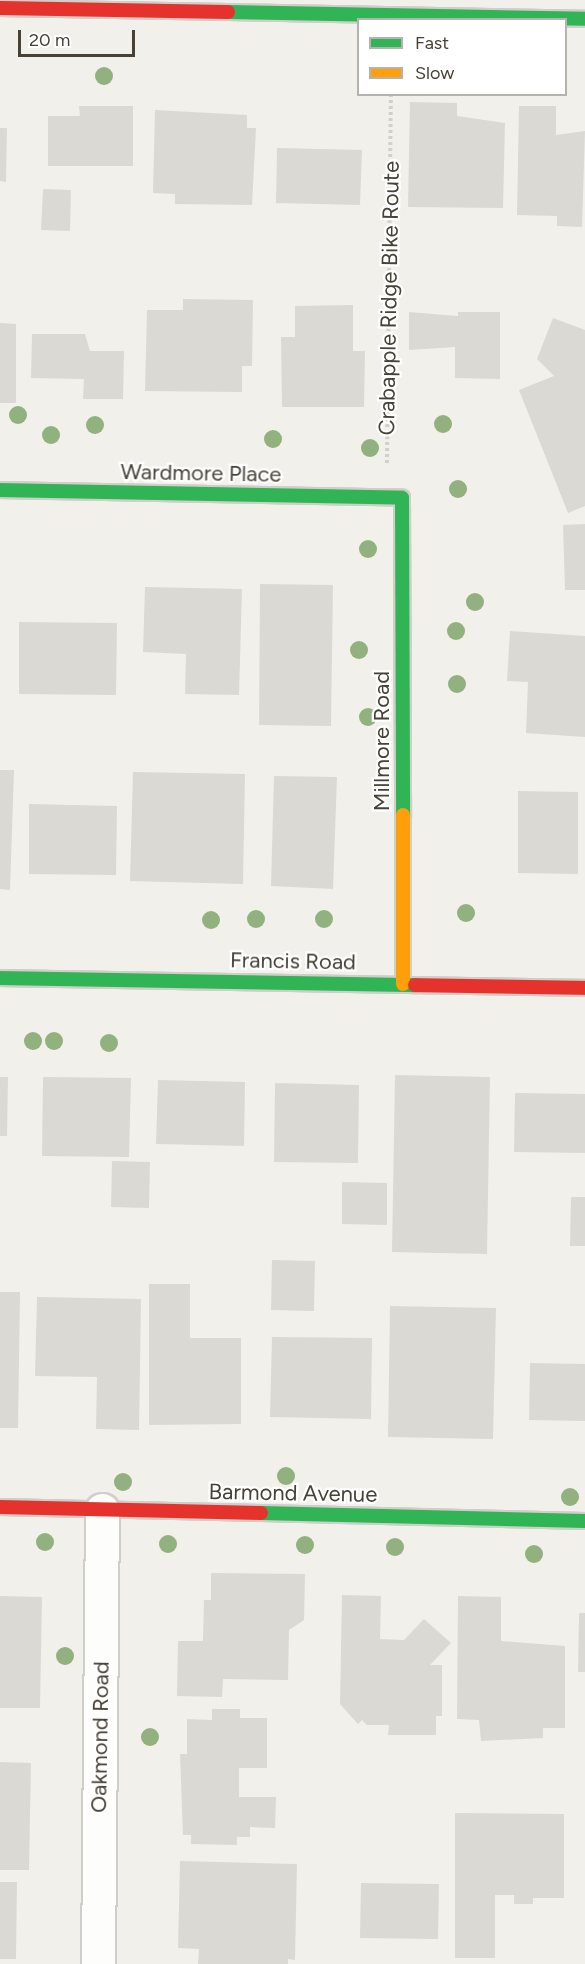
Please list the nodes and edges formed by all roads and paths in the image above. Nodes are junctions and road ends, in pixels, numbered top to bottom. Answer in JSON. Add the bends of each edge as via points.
{"nodes":[{"id":1,"x":0,"y":8,"type":"edge"},
{"id":2,"x":532,"y":18,"type":"edge"},
{"id":3,"x":567,"y":19,"type":"edge"},
{"id":4,"x":585,"y":19,"type":"edge"},
{"id":5,"x":391,"y":96,"type":"edge"},
{"id":6,"x":0,"y":490,"type":"edge"},
{"id":7,"x":402,"y":498,"type":"junction"},
{"id":8,"x":0,"y":978,"type":"edge"},
{"id":9,"x":403,"y":984,"type":"junction"},
{"id":10,"x":585,"y":988,"type":"edge"},
{"id":11,"x":0,"y":1508,"type":"edge"},
{"id":12,"x":102,"y":1510,"type":"junction"},
{"id":13,"x":585,"y":1521,"type":"edge"},
{"id":14,"x":98,"y":1964,"type":"edge"}],
"edges":[{"from":1,"to":2,"type":"street"},
{"from":3,"to":4,"type":"street"},
{"from":5,"to":7,"type":"path","name":"Crabapple Ridge Bike Route","via":[[387,464]]},
{"from":6,"to":7,"type":"street","name":"Wardmore Place"},
{"from":7,"to":9,"type":"street","name":"Millmore Road"},
{"from":8,"to":9,"type":"street","name":"Francis Road"},
{"from":9,"to":10,"type":"street","name":"Francis Road"},
{"from":11,"to":12,"type":"street","name":"Barmond Avenue"},
{"from":12,"to":13,"type":"street","name":"Barmond Avenue"},
{"from":12,"to":14,"type":"street","name":"Oakmond Road"}]}
